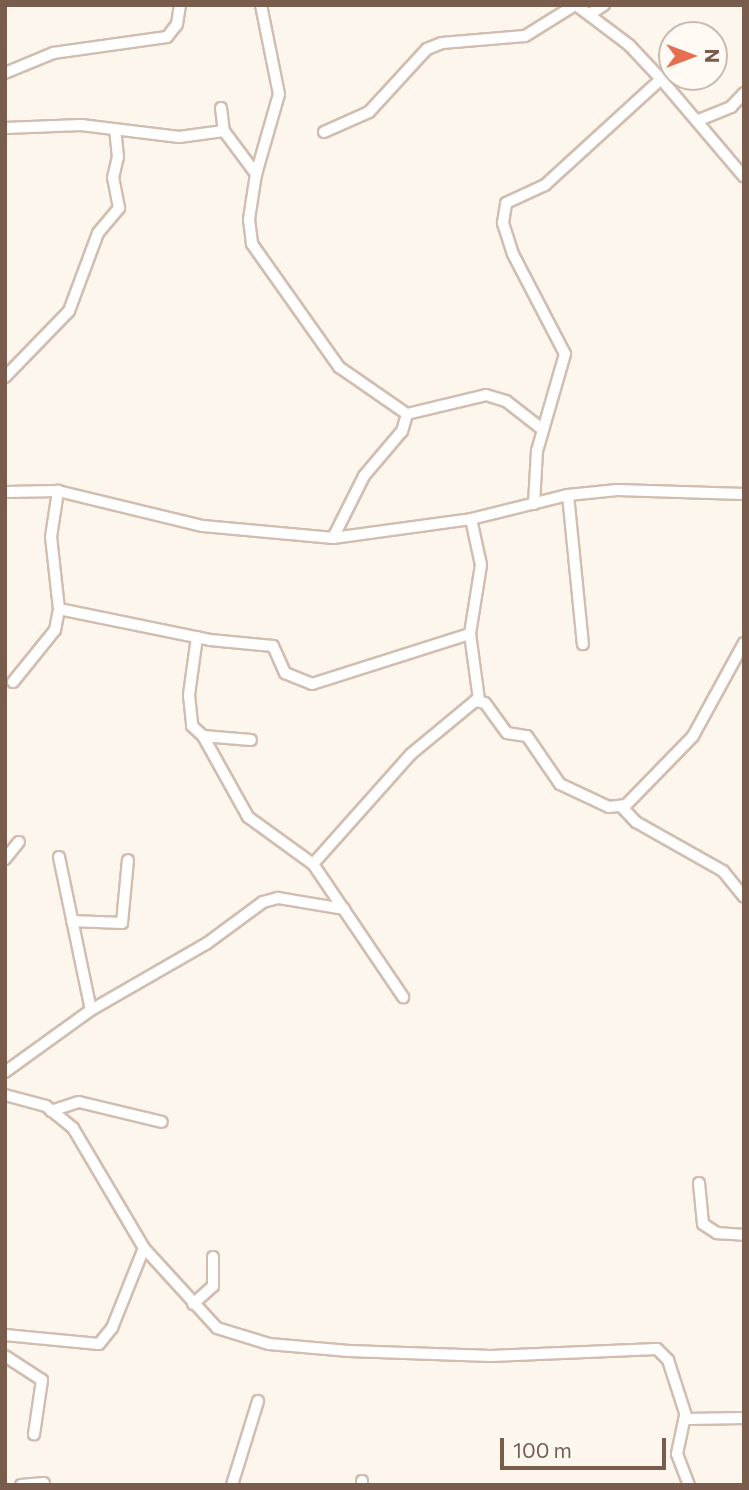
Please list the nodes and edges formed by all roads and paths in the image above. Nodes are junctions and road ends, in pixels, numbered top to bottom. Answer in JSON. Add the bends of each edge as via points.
{"nodes":[{"id":1,"x":180,"y":5,"type":"edge"},
{"id":2,"x":261,"y":5,"type":"edge"},
{"id":3,"x":576,"y":5,"type":"edge"},
{"id":4,"x":604,"y":5,"type":"edge"},
{"id":5,"x":590,"y":13,"type":"junction"},
{"id":6,"x":5,"y":73,"type":"edge"},
{"id":7,"x":658,"y":76,"type":"edge"},
{"id":8,"x":658,"y":82,"type":"edge"},
{"id":9,"x":672,"y":91,"type":"edge"},
{"id":10,"x":744,"y":93,"type":"edge"},
{"id":11,"x":731,"y":107,"type":"junction"},
{"id":12,"x":221,"y":108,"type":"dead end"},
{"id":13,"x":744,"y":109,"type":"edge"},
{"id":14,"x":699,"y":120,"type":"junction"},
{"id":15,"x":5,"y":128,"type":"edge"},
{"id":16,"x":115,"y":129,"type":"junction"},
{"id":17,"x":224,"y":131,"type":"junction"},
{"id":18,"x":324,"y":132,"type":"dead end"},
{"id":19,"x":256,"y":174,"type":"junction"},
{"id":20,"x":744,"y":177,"type":"edge"},
{"id":21,"x":5,"y":377,"type":"edge"},
{"id":22,"x":407,"y":414,"type":"junction"},
{"id":23,"x":542,"y":429,"type":"junction"},
{"id":24,"x":58,"y":491,"type":"junction"},
{"id":25,"x":5,"y":492,"type":"edge"},
{"id":26,"x":744,"y":494,"type":"edge"},
{"id":27,"x":568,"y":495,"type":"junction"},
{"id":28,"x":534,"y":504,"type":"junction"},
{"id":29,"x":471,"y":519,"type":"junction"},
{"id":30,"x":333,"y":538,"type":"junction"},
{"id":31,"x":59,"y":609,"type":"junction"},
{"id":32,"x":470,"y":634,"type":"junction"},
{"id":33,"x":197,"y":637,"type":"junction"},
{"id":34,"x":744,"y":643,"type":"edge"},
{"id":35,"x":583,"y":644,"type":"dead end"},
{"id":36,"x":13,"y":682,"type":"dead end"},
{"id":37,"x":479,"y":700,"type":"junction"},
{"id":38,"x":203,"y":736,"type":"junction"},
{"id":39,"x":251,"y":740,"type":"dead end"},
{"id":40,"x":621,"y":806,"type":"junction"},
{"id":41,"x":19,"y":842,"type":"dead end"},
{"id":42,"x":59,"y":857,"type":"dead end"},
{"id":43,"x":5,"y":859,"type":"edge"},
{"id":44,"x":128,"y":860,"type":"dead end"},
{"id":45,"x":313,"y":864,"type":"junction"},
{"id":46,"x":744,"y":897,"type":"edge"},
{"id":47,"x":344,"y":909,"type":"junction"},
{"id":48,"x":72,"y":921,"type":"junction"},
{"id":49,"x":403,"y":997,"type":"dead end"},
{"id":50,"x":91,"y":1010,"type":"junction"},
{"id":51,"x":5,"y":1072,"type":"edge"},
{"id":52,"x":5,"y":1095,"type":"edge"},
{"id":53,"x":51,"y":1111,"type":"junction"},
{"id":54,"x":162,"y":1122,"type":"dead end"},
{"id":55,"x":699,"y":1183,"type":"dead end"},
{"id":56,"x":744,"y":1235,"type":"edge"},
{"id":57,"x":144,"y":1248,"type":"junction"},
{"id":58,"x":213,"y":1257,"type":"dead end"},
{"id":59,"x":193,"y":1304,"type":"junction"},
{"id":60,"x":5,"y":1335,"type":"edge"},
{"id":61,"x":5,"y":1356,"type":"edge"},
{"id":62,"x":258,"y":1401,"type":"dead end"},
{"id":63,"x":685,"y":1416,"type":"junction"},
{"id":64,"x":744,"y":1418,"type":"edge"},
{"id":65,"x":34,"y":1434,"type":"dead end"},
{"id":66,"x":44,"y":1483,"type":"edge"},
{"id":67,"x":21,"y":1485,"type":"edge"},
{"id":68,"x":232,"y":1485,"type":"edge"},
{"id":69,"x":690,"y":1485,"type":"edge"}],
"edges":[{"from":1,"to":6,"type":"street","via":[[177,24],[167,37],[53,53]]},
{"from":2,"to":19,"type":"street","via":[[279,94]]},
{"from":3,"to":5,"type":"street"},
{"from":3,"to":18,"type":"street","via":[[525,36],[442,43],[427,49],[369,112]]},
{"from":4,"to":5,"type":"street"},
{"from":5,"to":7,"type":"street"},
{"from":8,"to":23,"type":"street","via":[[545,185],[506,203],[503,223],[513,254],[565,354]]},
{"from":9,"to":14,"type":"street"},
{"from":10,"to":11,"type":"street"},
{"from":11,"to":13,"type":"street"},
{"from":11,"to":14,"type":"street"},
{"from":12,"to":17,"type":"street"},
{"from":14,"to":20,"type":"street"},
{"from":15,"to":16,"type":"street","via":[[81,125]]},
{"from":16,"to":17,"type":"street","via":[[179,137]]},
{"from":16,"to":21,"type":"street","via":[[118,156],[113,178],[119,208],[98,233],[69,312]]},
{"from":17,"to":19,"type":"street"},
{"from":19,"to":22,"type":"street","via":[[249,230],[260,259],[339,367]]},
{"from":22,"to":23,"type":"street","via":[[486,395],[506,401]]},
{"from":22,"to":30,"type":"street","via":[[402,431],[364,476]]},
{"from":23,"to":28,"type":"street"},
{"from":24,"to":25,"type":"street"},
{"from":24,"to":30,"type":"street","via":[[203,526]]},
{"from":24,"to":31,"type":"street","via":[[51,537]]},
{"from":26,"to":27,"type":"street","via":[[646,488]]},
{"from":27,"to":28,"type":"street"},
{"from":27,"to":35,"type":"street"},
{"from":28,"to":29,"type":"street"},
{"from":29,"to":30,"type":"street"},
{"from":29,"to":32,"type":"street","via":[[481,584]]},
{"from":31,"to":33,"type":"street"},
{"from":31,"to":36,"type":"street","via":[[48,641]]},
{"from":32,"to":33,"type":"street","via":[[312,684],[285,673],[273,646]]},
{"from":32,"to":37,"type":"street"},
{"from":33,"to":38,"type":"street","via":[[190,714],[192,726]]},
{"from":34,"to":40,"type":"street","via":[[693,736],[630,803]]},
{"from":37,"to":40,"type":"street","via":[[507,733],[527,736],[560,784],[609,807]]},
{"from":37,"to":45,"type":"street","via":[[411,754]]},
{"from":38,"to":39,"type":"street"},
{"from":38,"to":45,"type":"street","via":[[248,817]]},
{"from":40,"to":46,"type":"street","via":[[636,822],[723,871]]},
{"from":41,"to":43,"type":"street"},
{"from":42,"to":48,"type":"street"},
{"from":44,"to":48,"type":"street","via":[[122,923]]},
{"from":45,"to":47,"type":"street"},
{"from":47,"to":49,"type":"street"},
{"from":47,"to":50,"type":"street","via":[[269,900],[195,951]]},
{"from":48,"to":50,"type":"street"},
{"from":50,"to":51,"type":"street"},
{"from":52,"to":53,"type":"street"},
{"from":53,"to":54,"type":"street","via":[[79,1102]]},
{"from":53,"to":57,"type":"street","via":[[73,1128]]},
{"from":55,"to":56,"type":"street","via":[[703,1224],[717,1233]]},
{"from":57,"to":59,"type":"street"},
{"from":57,"to":60,"type":"street","via":[[112,1328],[99,1344]]},
{"from":58,"to":59,"type":"street","via":[[213,1286]]},
{"from":59,"to":63,"type":"street","via":[[217,1328],[269,1344],[491,1356],[657,1349],[668,1360]]},
{"from":61,"to":65,"type":"street","via":[[42,1380]]},
{"from":62,"to":68,"type":"street"},
{"from":63,"to":64,"type":"street","via":[[692,1420]]},
{"from":63,"to":69,"type":"street","via":[[677,1454]]},
{"from":66,"to":67,"type":"street"}]}
